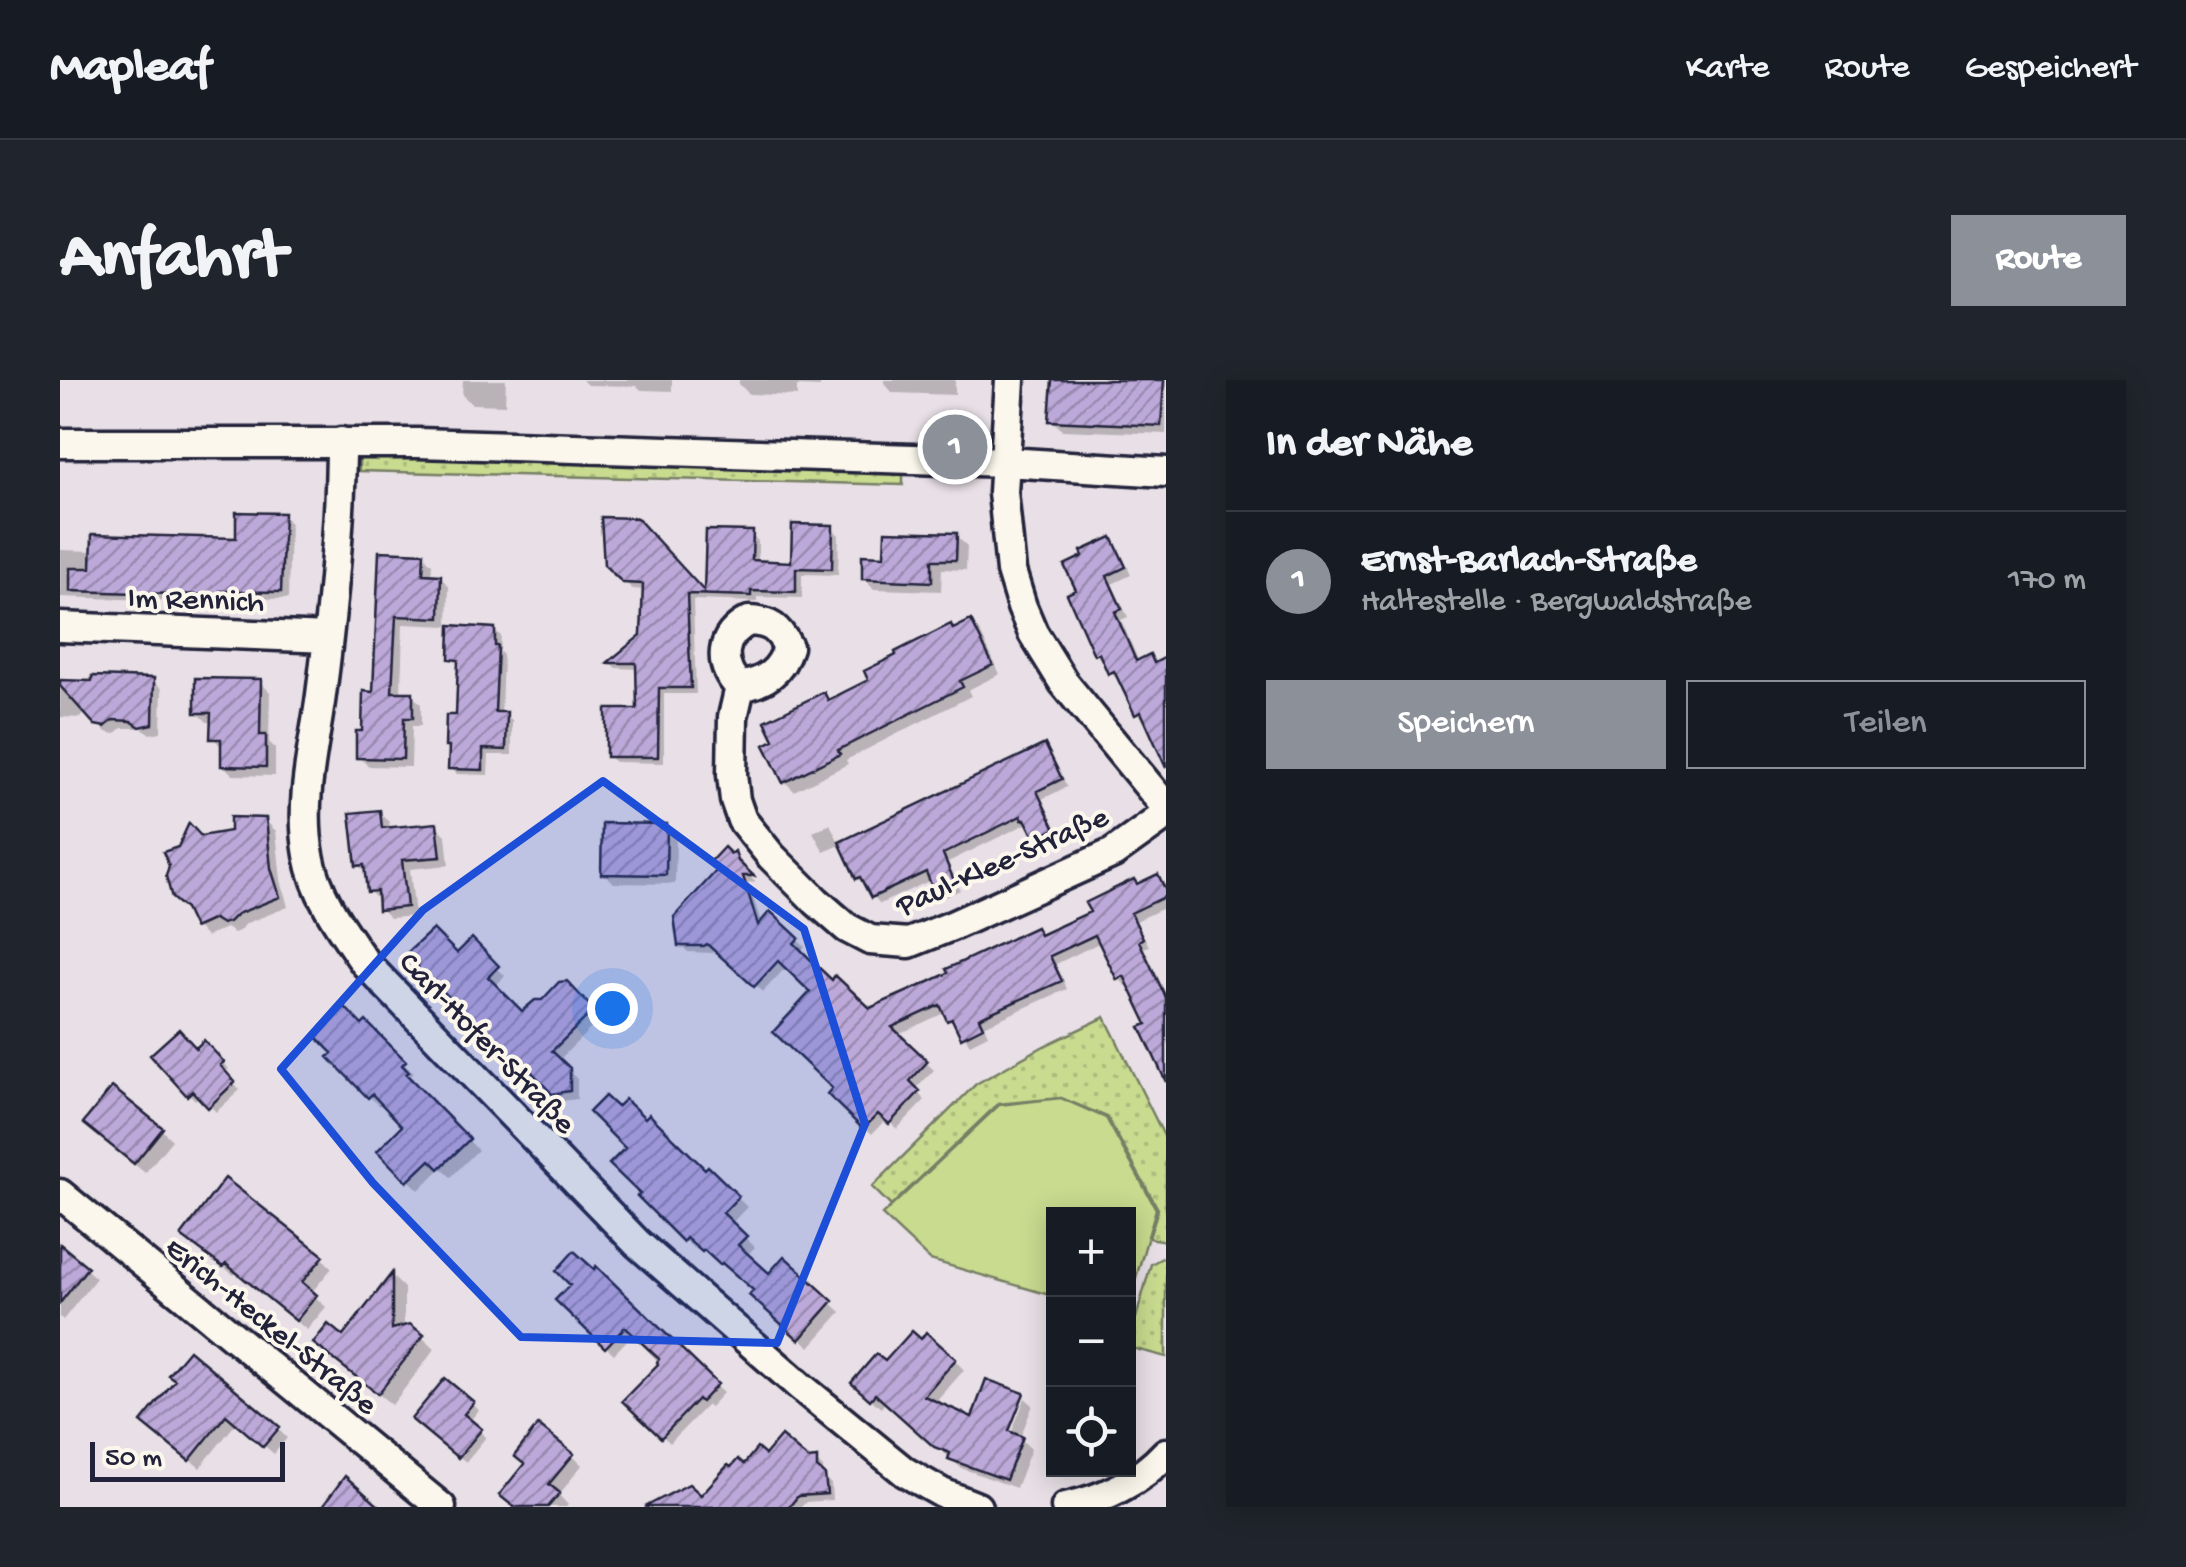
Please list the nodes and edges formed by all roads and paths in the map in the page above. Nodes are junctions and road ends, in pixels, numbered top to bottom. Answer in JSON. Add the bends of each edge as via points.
{"nodes":[{"id":1,"x":1010,"y":380,"type":"edge"},
{"id":2,"x":341,"y":442,"type":"junction"},
{"id":3,"x":60,"y":443,"type":"edge"},
{"id":4,"x":1006,"y":462,"type":"junction"},
{"id":5,"x":1166,"y":472,"type":"edge"},
{"id":6,"x":60,"y":626,"type":"edge"},
{"id":7,"x":328,"y":638,"type":"junction"},
{"id":8,"x":740,"y":686,"type":"dead end"},
{"id":9,"x":1166,"y":807,"type":"edge"},
{"id":10,"x":1166,"y":815,"type":"edge"},
{"id":11,"x":60,"y":1194,"type":"edge"},
{"id":12,"x":1166,"y":1453,"type":"edge"},
{"id":13,"x":440,"y":1507,"type":"edge"},
{"id":14,"x":977,"y":1507,"type":"edge"},
{"id":15,"x":1066,"y":1507,"type":"edge"}],
"edges":[{"from":1,"to":4,"type":"street"},
{"from":2,"to":3,"type":"street"},
{"from":2,"to":4,"type":"street"},
{"from":2,"to":7,"type":"street","name":"Carl-Hofer-Straße"},
{"from":4,"to":5,"type":"street"},
{"from":4,"to":9,"type":"street","via":[[1012,571],[1033,633],[1064,683]]},
{"from":6,"to":7,"type":"street","name":"Im Rennich"},
{"from":7,"to":14,"type":"street","name":"Carl-Hofer-Straße","via":[[308,769],[309,857],[332,914],[364,964],[636,1242],[905,1472]]},
{"from":8,"to":10,"type":"street","name":"Paul-Klee-Straße","via":[[732,775],[742,820],[816,901],[870,940],[909,944],[954,925],[1112,852]]},
{"from":11,"to":13,"type":"street","name":"Erich-Heckel-Straße"},
{"from":12,"to":15,"type":"street","via":[[1134,1481]]}]}
